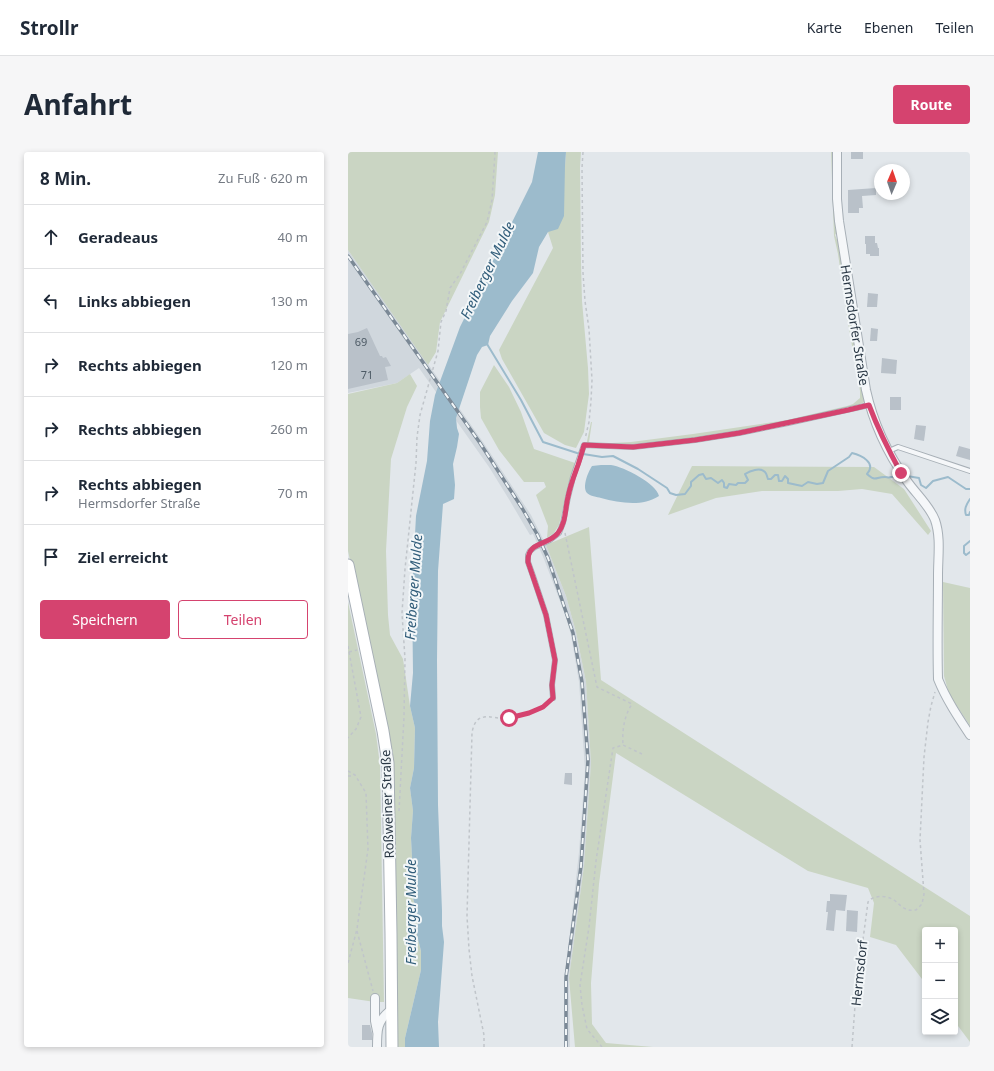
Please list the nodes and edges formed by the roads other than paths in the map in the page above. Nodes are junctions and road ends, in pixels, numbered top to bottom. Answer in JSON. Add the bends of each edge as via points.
{"nodes":[{"id":1,"x":837,"y":152,"type":"edge"},
{"id":2,"x":869,"y":405,"type":"junction"},
{"id":3,"x":889,"y":451,"type":"junction"},
{"id":4,"x":970,"y":471,"type":"edge"},
{"id":5,"x":348,"y":565,"type":"edge"},
{"id":6,"x":553,"y":698,"type":"road end"},
{"id":7,"x":970,"y":735,"type":"edge"},
{"id":8,"x":375,"y":998,"type":"road end"},
{"id":9,"x":391,"y":1010,"type":"junction"},
{"id":10,"x":377,"y":1032,"type":"junction"},
{"id":11,"x":377,"y":1047,"type":"edge"},
{"id":12,"x":392,"y":1047,"type":"edge"}],
"edges":[{"from":1,"to":2,"type":"street","name":"Hermsdorfer Straße","via":[[839,221]]},
{"from":2,"to":3,"type":"street","name":"Hermsdorfer Straße"},
{"from":2,"to":6,"type":"lane","via":[[695,440],[633,447],[584,445],[559,533],[535,547],[528,555],[528,562],[546,615],[555,660]]},
{"from":3,"to":4,"type":"lane","via":[[898,447]]},
{"from":3,"to":7,"type":"street","name":"Hermsdorfer Straße","via":[[901,473],[935,520],[939,542],[938,679]]},
{"from":5,"to":9,"type":"main road","name":"Roßweiner Straße","via":[[388,763]]},
{"from":8,"to":10,"type":"street"},
{"from":9,"to":10,"type":"street","via":[[380,1023]]},
{"from":9,"to":12,"type":"main road","name":"Roßweiner Straße"},
{"from":10,"to":11,"type":"street"}]}
